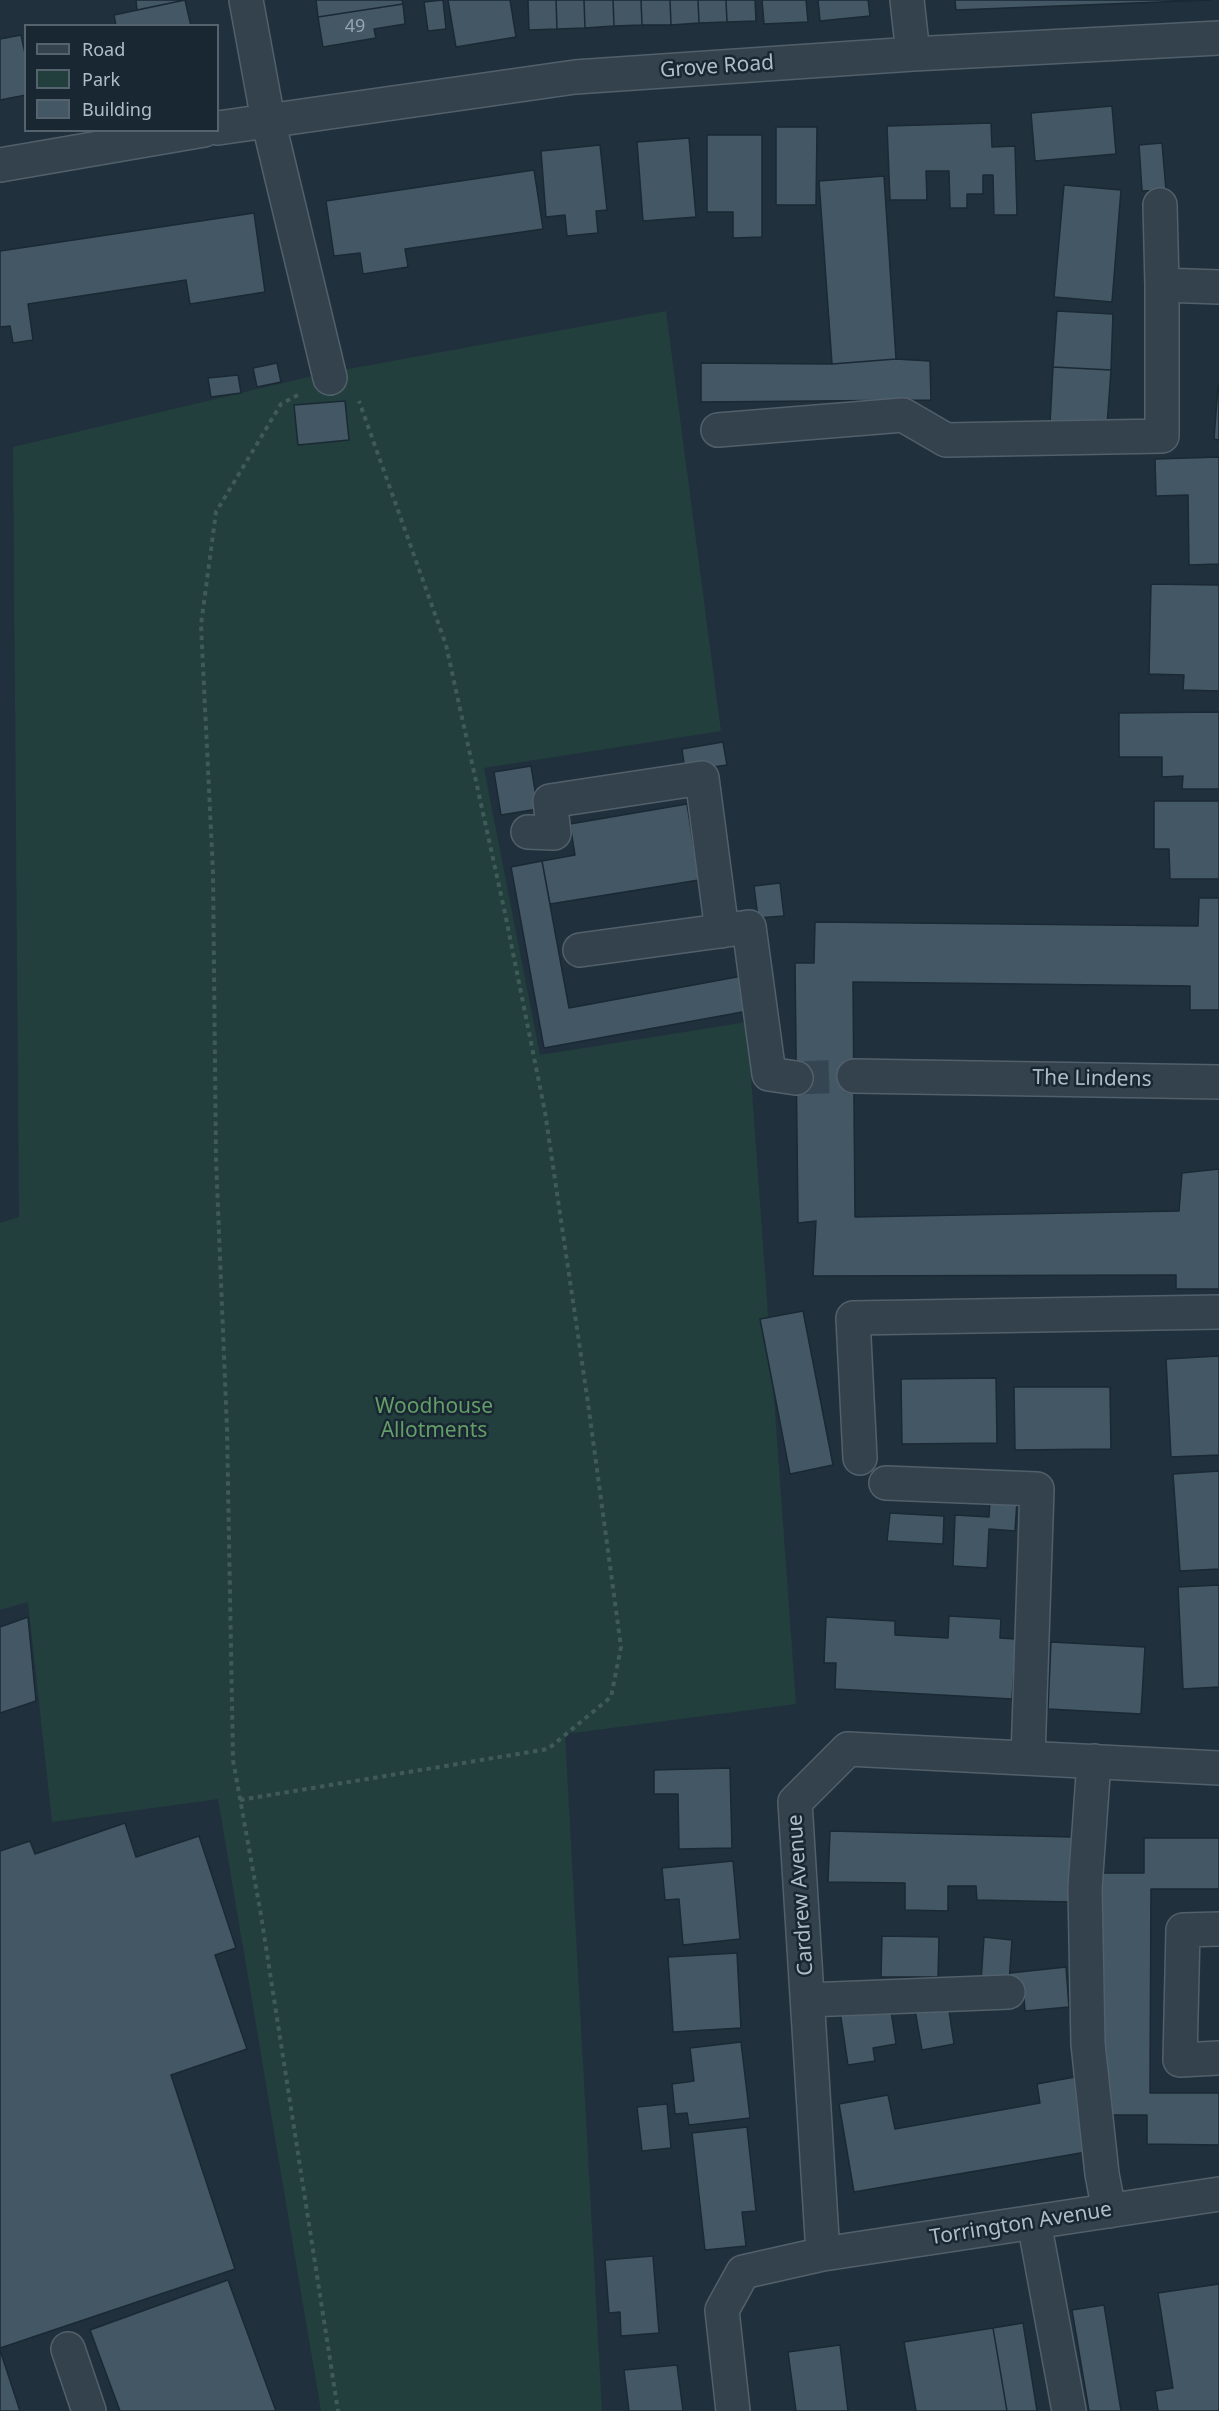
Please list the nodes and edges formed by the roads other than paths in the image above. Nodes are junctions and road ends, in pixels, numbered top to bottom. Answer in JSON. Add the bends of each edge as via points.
{"nodes":[{"id":1,"x":246,"y":0,"type":"edge"},
{"id":2,"x":908,"y":0,"type":"edge"},
{"id":3,"x":1219,"y":38,"type":"edge"},
{"id":4,"x":912,"y":54,"type":"junction"},
{"id":5,"x":268,"y":120,"type":"junction"},
{"id":6,"x":219,"y":128,"type":"edge"},
{"id":7,"x":192,"y":132,"type":"edge"},
{"id":8,"x":0,"y":165,"type":"edge"},
{"id":9,"x":1160,"y":205,"type":"dead end"},
{"id":10,"x":1162,"y":285,"type":"junction"},
{"id":11,"x":1219,"y":287,"type":"edge"},
{"id":12,"x":330,"y":378,"type":"road end"},
{"id":13,"x":718,"y":430,"type":"dead end"},
{"id":14,"x":528,"y":832,"type":"dead end"},
{"id":15,"x":722,"y":931,"type":"junction"},
{"id":16,"x":580,"y":950,"type":"dead end"},
{"id":17,"x":854,"y":1076,"type":"tunnel mouth"},
{"id":18,"x":796,"y":1078,"type":"tunnel mouth"},
{"id":19,"x":1219,"y":1082,"type":"edge"},
{"id":20,"x":1219,"y":1312,"type":"edge"},
{"id":21,"x":860,"y":1458,"type":"dead end"},
{"id":22,"x":886,"y":1484,"type":"dead end"},
{"id":23,"x":1028,"y":1758,"type":"junction"},
{"id":24,"x":1094,"y":1761,"type":"junction"},
{"id":25,"x":1219,"y":1768,"type":"edge"},
{"id":26,"x":1219,"y":1929,"type":"edge"},
{"id":27,"x":1008,"y":1992,"type":"dead end"},
{"id":28,"x":808,"y":2000,"type":"junction"},
{"id":29,"x":1219,"y":2058,"type":"edge"},
{"id":30,"x":1219,"y":2194,"type":"edge"},
{"id":31,"x":1109,"y":2211,"type":"junction"},
{"id":32,"x":1034,"y":2222,"type":"junction"},
{"id":33,"x":823,"y":2254,"type":"junction"},
{"id":34,"x":68,"y":2349,"type":"dead end"},
{"id":35,"x":89,"y":2411,"type":"edge"},
{"id":36,"x":733,"y":2411,"type":"edge"},
{"id":37,"x":1070,"y":2411,"type":"edge"}],
"edges":[{"from":1,"to":5,"type":"street"},
{"from":2,"to":4,"type":"street"},
{"from":3,"to":4,"type":"street","name":"Grove Road"},
{"from":4,"to":5,"type":"street","name":"Grove Road","via":[[575,77]]},
{"from":5,"to":6,"type":"street","name":"Grove Road"},
{"from":5,"to":12,"type":"street"},
{"from":7,"to":8,"type":"street"},
{"from":9,"to":10,"type":"street"},
{"from":10,"to":11,"type":"street"},
{"from":10,"to":13,"type":"street","via":[[1162,436],[946,440],[903,415]]},
{"from":14,"to":15,"type":"street","via":[[554,833],[550,801],[702,778]]},
{"from":15,"to":16,"type":"street"},
{"from":15,"to":18,"type":"street","via":[[749,927],[769,1074]]},
{"from":17,"to":19,"type":"street","name":"The Lindens"},
{"from":20,"to":21,"type":"street","via":[[853,1318]]},
{"from":22,"to":23,"type":"street","via":[[1038,1489]]},
{"from":23,"to":24,"type":"street","name":"Cardrew Avenue"},
{"from":23,"to":28,"type":"street","name":"Cardrew Avenue","via":[[848,1749],[795,1802]]},
{"from":24,"to":25,"type":"street","name":"Cardrew Avenue"},
{"from":24,"to":31,"type":"street","via":[[1085,1888],[1088,2044]]},
{"from":26,"to":29,"type":"street","via":[[1184,1930],[1180,2060]]},
{"from":27,"to":28,"type":"street"},
{"from":28,"to":33,"type":"street","name":"Cardrew Avenue"},
{"from":30,"to":31,"type":"street","name":"Torrington Avenue"},
{"from":31,"to":32,"type":"street","name":"Torrington Avenue"},
{"from":32,"to":33,"type":"street","name":"Torrington Avenue"},
{"from":32,"to":37,"type":"street"},
{"from":33,"to":36,"type":"street","name":"Torrington Avenue","via":[[743,2272],[722,2310]]},
{"from":34,"to":35,"type":"street"}]}
